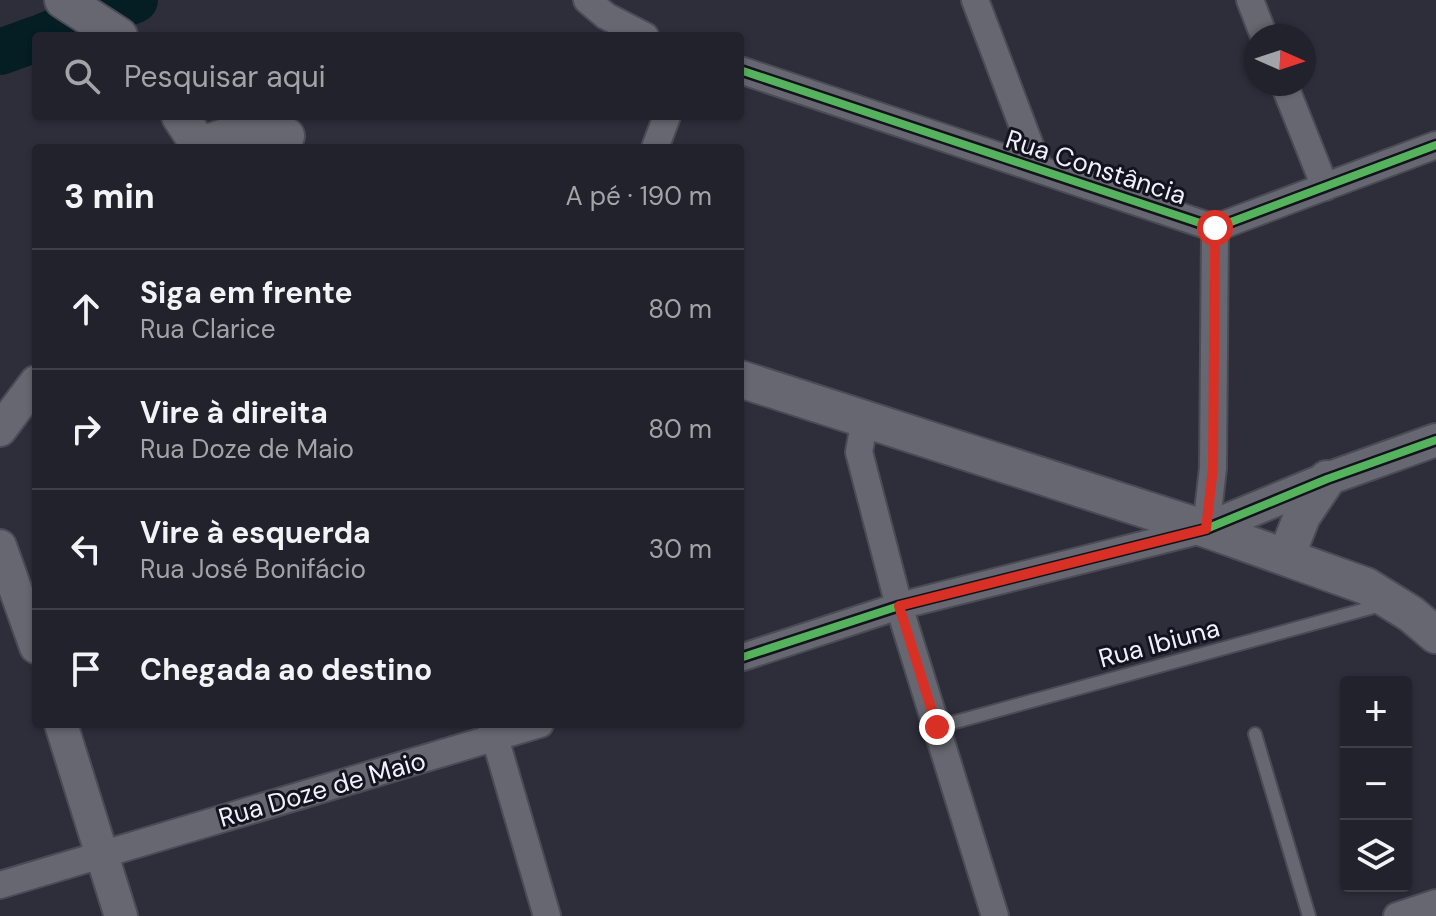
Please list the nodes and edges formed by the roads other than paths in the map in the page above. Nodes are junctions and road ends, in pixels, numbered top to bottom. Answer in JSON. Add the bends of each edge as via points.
{"nodes":[{"id":1,"x":63,"y":0,"type":"edge"},
{"id":2,"x":587,"y":0,"type":"edge"},
{"id":3,"x":975,"y":0,"type":"edge"},
{"id":4,"x":1250,"y":0,"type":"edge"},
{"id":5,"x":1259,"y":24,"type":"edge"},
{"id":6,"x":113,"y":32,"type":"edge"},
{"id":7,"x":637,"y":32,"type":"edge"},
{"id":8,"x":744,"y":71,"type":"edge"},
{"id":9,"x":1289,"y":96,"type":"edge"},
{"id":10,"x":182,"y":120,"type":"edge"},
{"id":11,"x":259,"y":120,"type":"edge"},
{"id":12,"x":666,"y":120,"type":"edge"},
{"id":13,"x":294,"y":142,"type":"edge"},
{"id":14,"x":197,"y":144,"type":"edge"},
{"id":15,"x":207,"y":144,"type":"edge"},
{"id":16,"x":656,"y":144,"type":"edge"},
{"id":17,"x":1436,"y":145,"type":"edge"},
{"id":18,"x":1039,"y":169,"type":"junction"},
{"id":19,"x":1325,"y":187,"type":"junction"},
{"id":20,"x":1215,"y":228,"type":"junction"},
{"id":21,"x":744,"y":380,"type":"edge"},
{"id":22,"x":32,"y":387,"type":"edge"},
{"id":23,"x":865,"y":418,"type":"junction"},
{"id":24,"x":0,"y":430,"type":"edge"},
{"id":25,"x":1436,"y":440,"type":"edge"},
{"id":26,"x":1327,"y":479,"type":"junction"},
{"id":27,"x":1206,"y":529,"type":"junction"},
{"id":28,"x":0,"y":548,"type":"edge"},
{"id":29,"x":1286,"y":557,"type":"junction"},
{"id":30,"x":1392,"y":602,"type":"junction"},
{"id":31,"x":899,"y":606,"type":"junction"},
{"id":32,"x":1436,"y":635,"type":"edge"},
{"id":33,"x":32,"y":636,"type":"edge"},
{"id":34,"x":744,"y":657,"type":"edge"},
{"id":35,"x":937,"y":727,"type":"junction"},
{"id":36,"x":62,"y":728,"type":"edge"},
{"id":37,"x":513,"y":728,"type":"edge"},
{"id":38,"x":493,"y":731,"type":"edge"},
{"id":39,"x":1255,"y":734,"type":"dead end"},
{"id":40,"x":103,"y":853,"type":"junction"},
{"id":41,"x":0,"y":885,"type":"edge"},
{"id":42,"x":1436,"y":903,"type":"edge"},
{"id":43,"x":121,"y":916,"type":"edge"},
{"id":44,"x":547,"y":916,"type":"edge"},
{"id":45,"x":995,"y":916,"type":"edge"},
{"id":46,"x":1309,"y":916,"type":"edge"},
{"id":47,"x":1397,"y":916,"type":"edge"}],
"edges":[{"from":1,"to":6,"type":"main road"},
{"from":2,"to":7,"type":"street"},
{"from":3,"to":18,"type":"street"},
{"from":4,"to":5,"type":"street"},
{"from":8,"to":18,"type":"street","name":"Rua Constância"},
{"from":9,"to":19,"type":"street"},
{"from":10,"to":14,"type":"main road"},
{"from":11,"to":13,"type":"main road"},
{"from":12,"to":16,"type":"street"},
{"from":13,"to":15,"type":"main road","via":[[236,133]]},
{"from":17,"to":19,"type":"street","name":"Rua Constância"},
{"from":18,"to":20,"type":"street","name":"Rua Constância"},
{"from":19,"to":20,"type":"street","name":"Rua Constância"},
{"from":20,"to":27,"type":"street","via":[[1213,468]]},
{"from":21,"to":23,"type":"main road"},
{"from":22,"to":24,"type":"street"},
{"from":23,"to":27,"type":"main road"},
{"from":23,"to":31,"type":"street","via":[[859,452]]},
{"from":25,"to":26,"type":"street"},
{"from":26,"to":27,"type":"street"},
{"from":26,"to":29,"type":"main road","via":[[1302,516]]},
{"from":27,"to":29,"type":"main road"},
{"from":27,"to":31,"type":"street"},
{"from":28,"to":33,"type":"street"},
{"from":29,"to":30,"type":"main road","via":[[1366,586]]},
{"from":30,"to":32,"type":"main road"},
{"from":30,"to":35,"type":"lane","name":"Rua Ibiuna"},
{"from":31,"to":34,"type":"street"},
{"from":31,"to":35,"type":"street"},
{"from":35,"to":45,"type":"street"},
{"from":36,"to":40,"type":"street"},
{"from":37,"to":38,"type":"street","name":"Rua Doze de Maio"},
{"from":38,"to":40,"type":"street","name":"Rua Doze de Maio"},
{"from":38,"to":44,"type":"street"},
{"from":39,"to":46,"type":"lane"},
{"from":40,"to":41,"type":"street","name":"Rua Doze de Maio"},
{"from":40,"to":43,"type":"street"},
{"from":42,"to":47,"type":"street"}]}
